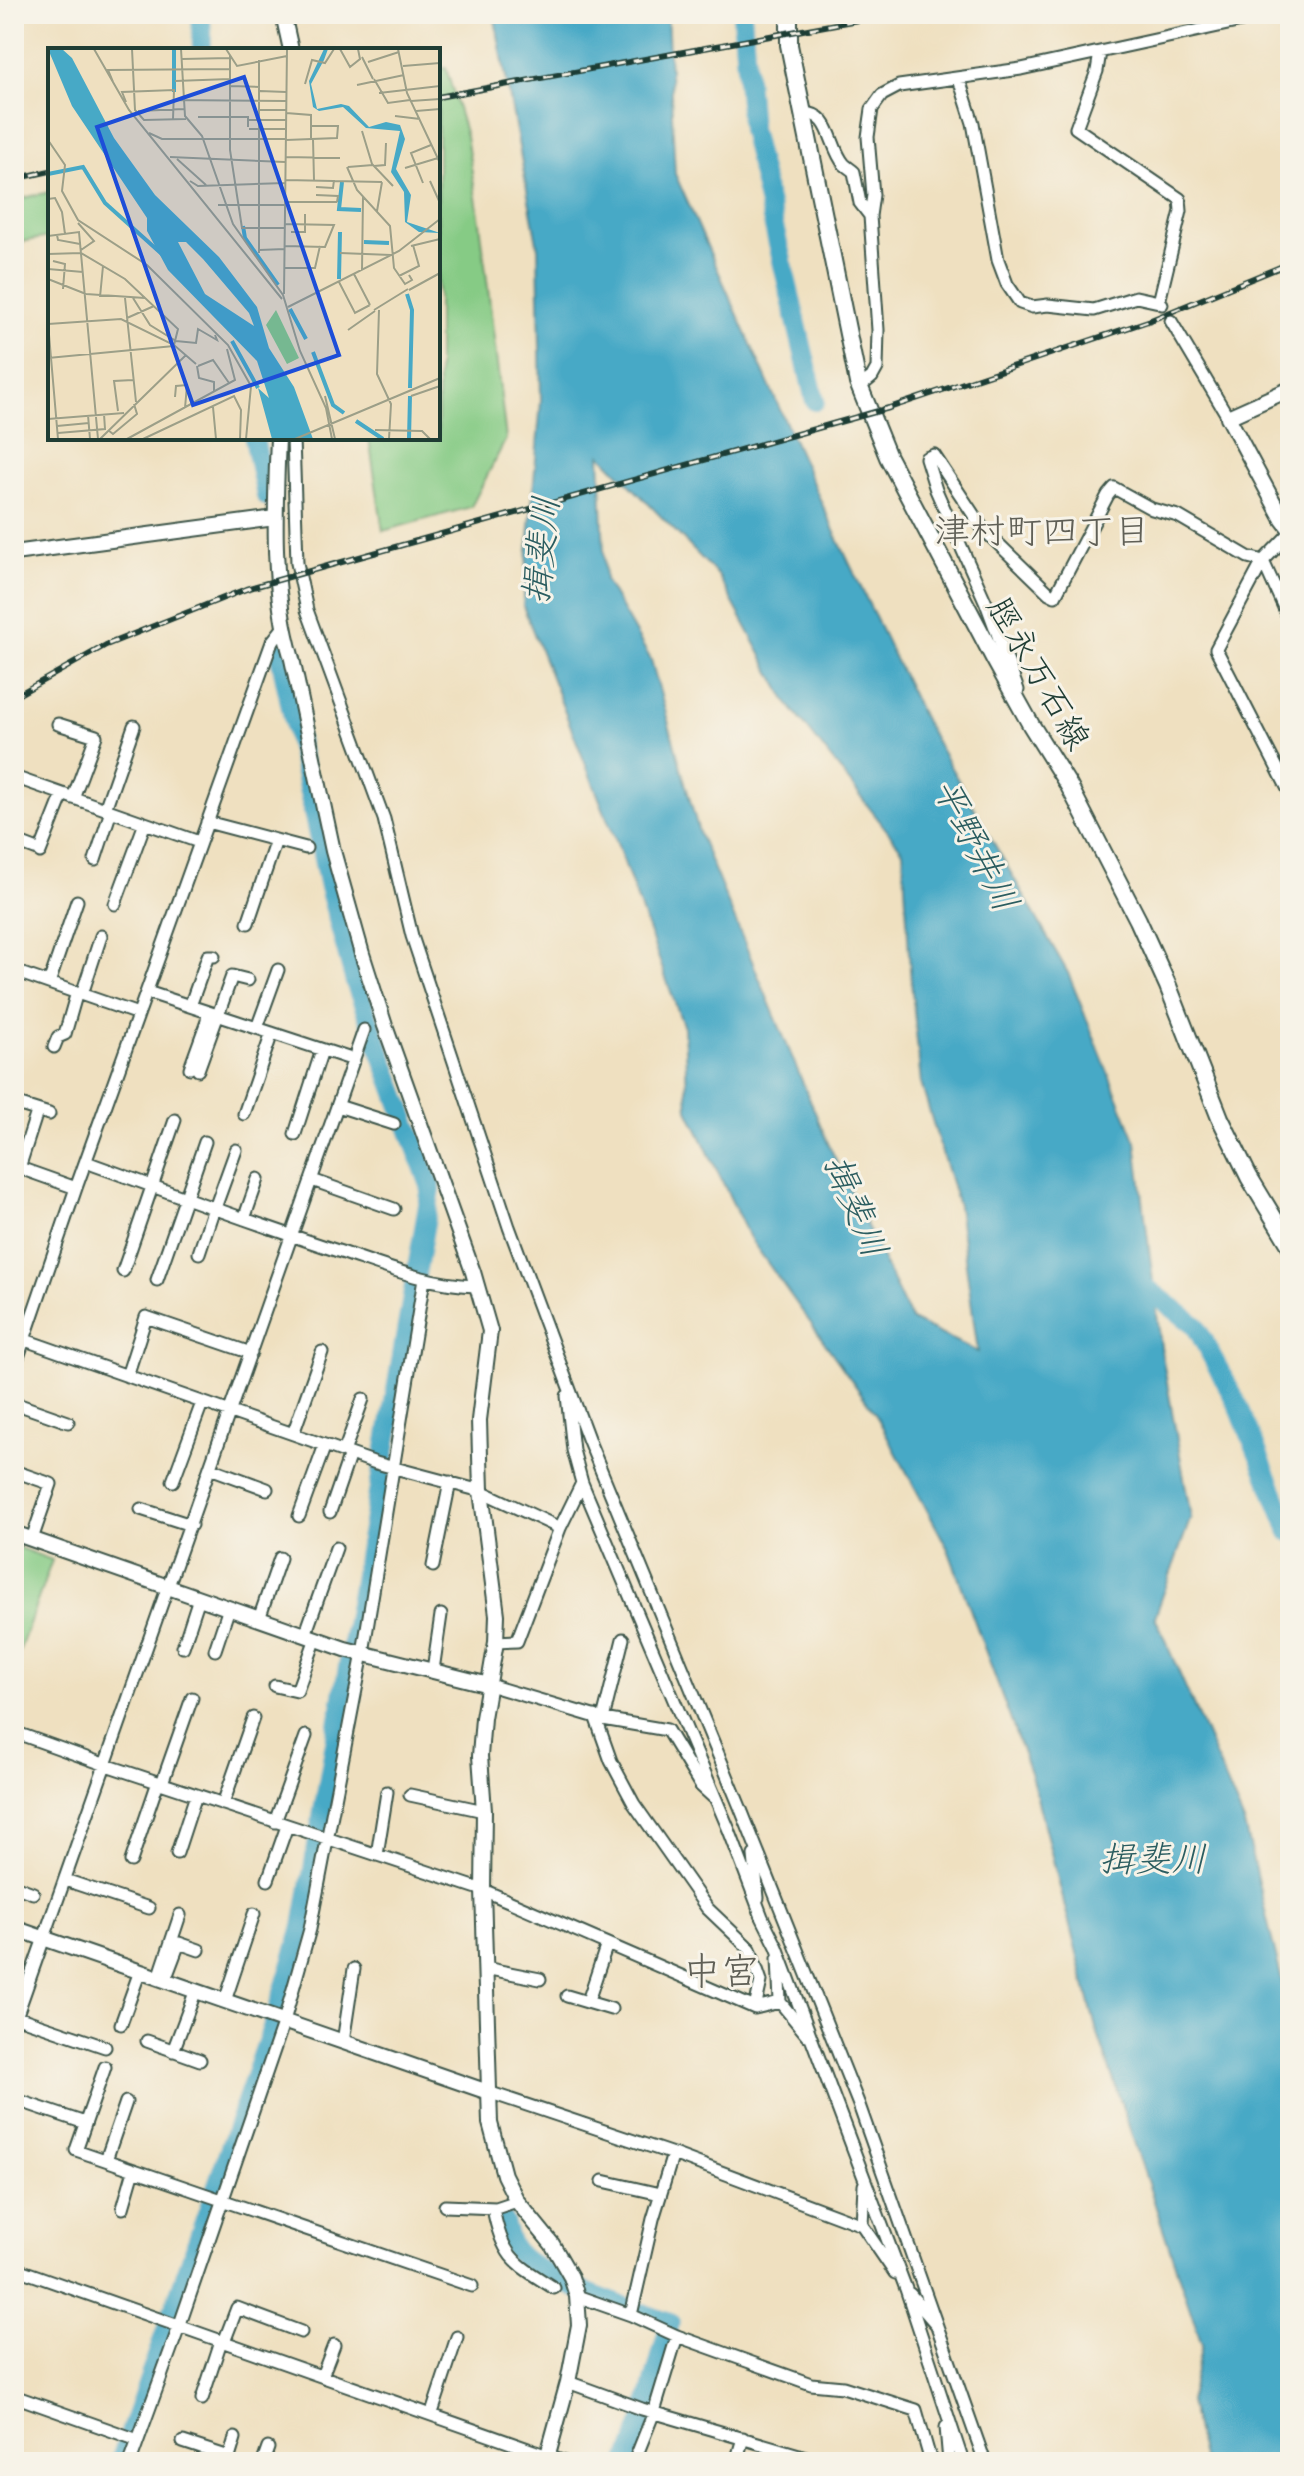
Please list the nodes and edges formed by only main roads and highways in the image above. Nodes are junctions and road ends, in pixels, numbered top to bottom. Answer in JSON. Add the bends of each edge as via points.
{"nodes":[{"id":1,"x":789,"y":14,"type":"edge"},
{"id":2,"x":1290,"y":1245,"type":"edge"}],
"edges":[{"from":1,"to":2,"type":"main road","name":"脛永万石線","via":[[789,45],[858,383],[888,457],[1138,920],[1220,1118]]}]}
